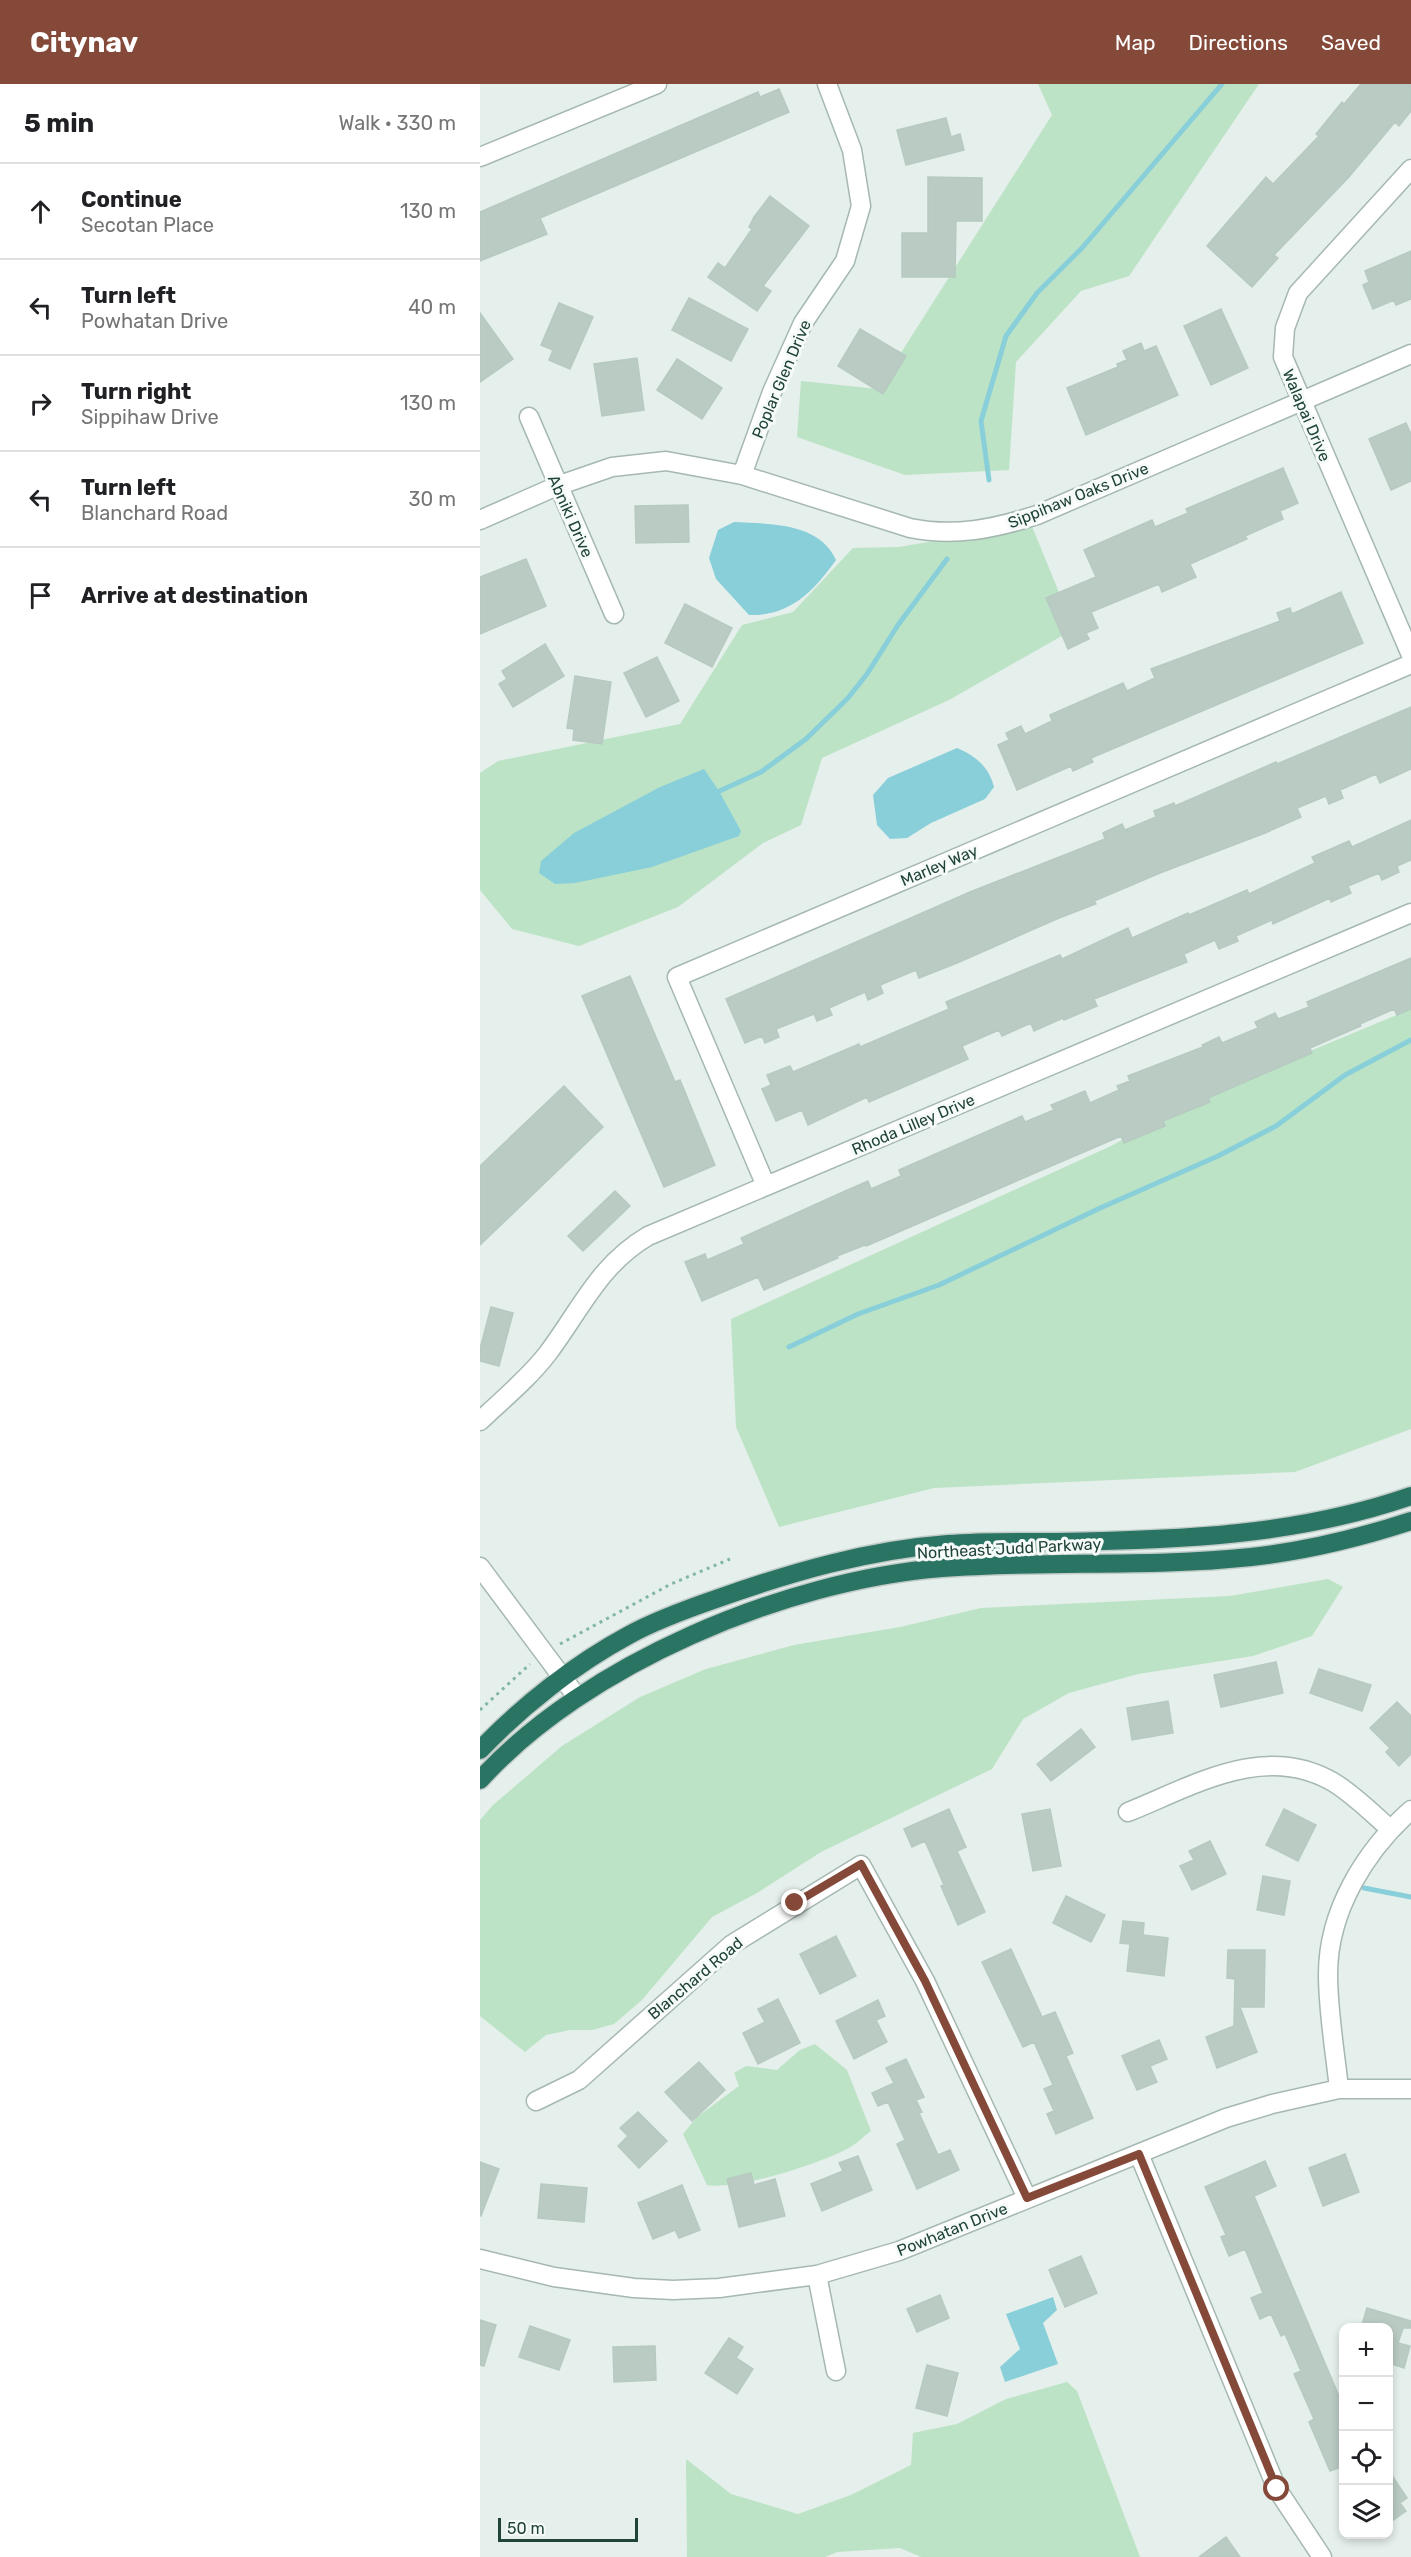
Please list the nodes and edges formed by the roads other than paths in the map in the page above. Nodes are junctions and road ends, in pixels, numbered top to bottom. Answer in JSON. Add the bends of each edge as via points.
{"nodes":[{"id":1,"x":657,"y":84,"type":"edge"},
{"id":2,"x":827,"y":84,"type":"edge"},
{"id":3,"x":480,"y":157,"type":"edge"},
{"id":4,"x":1411,"y":169,"type":"edge"},
{"id":5,"x":1411,"y":354,"type":"edge"},
{"id":6,"x":1301,"y":401,"type":"junction"},
{"id":7,"x":529,"y":417,"type":"dead end"},
{"id":8,"x":741,"y":475,"type":"junction"},
{"id":9,"x":557,"y":486,"type":"junction"},
{"id":10,"x":480,"y":520,"type":"edge"},
{"id":11,"x":614,"y":614,"type":"dead end"},
{"id":12,"x":1411,"y":655,"type":"edge"},
{"id":13,"x":1411,"y":664,"type":"edge"},
{"id":14,"x":1411,"y":914,"type":"edge"},
{"id":15,"x":766,"y":1186,"type":"junction"},
{"id":16,"x":480,"y":1421,"type":"edge"},
{"id":17,"x":1411,"y":1496,"type":"edge"},
{"id":18,"x":1411,"y":1521,"type":"edge"},
{"id":19,"x":480,"y":1567,"type":"edge"},
{"id":20,"x":563,"y":1678,"type":"junction"},
{"id":21,"x":577,"y":1697,"type":"junction"},
{"id":22,"x":480,"y":1750,"type":"edge"},
{"id":23,"x":480,"y":1780,"type":"edge"},
{"id":24,"x":1411,"y":1810,"type":"edge"},
{"id":25,"x":1128,"y":1812,"type":"dead end"},
{"id":26,"x":1390,"y":1829,"type":"junction"},
{"id":27,"x":1339,"y":2089,"type":"junction"},
{"id":28,"x":1411,"y":2089,"type":"edge"},
{"id":29,"x":536,"y":2101,"type":"dead end"},
{"id":30,"x":1139,"y":2154,"type":"junction"},
{"id":31,"x":1027,"y":2198,"type":"junction"},
{"id":32,"x":480,"y":2259,"type":"edge"},
{"id":33,"x":816,"y":2275,"type":"junction"},
{"id":34,"x":836,"y":2372,"type":"dead end"},
{"id":35,"x":1322,"y":2557,"type":"edge"}],
"edges":[{"from":1,"to":3,"type":"street"},
{"from":2,"to":8,"type":"street","name":"Poplar Glen Drive","via":[[852,150],[861,206],[845,261],[803,323]]},
{"from":4,"to":6,"type":"street","name":"Walapai Drive","via":[[1298,293],[1285,328],[1283,357]]},
{"from":5,"to":6,"type":"street","name":"Sippihaw Oaks Drive"},
{"from":6,"to":8,"type":"street","name":"Sippihaw Oaks Drive","via":[[1036,515],[978,531],[910,528]]},
{"from":6,"to":12,"type":"street","name":"Walapai Drive"},
{"from":7,"to":9,"type":"street","name":"Abniki Drive"},
{"from":8,"to":9,"type":"street","name":"Sippihaw Oaks Drive","via":[[666,461],[612,467]]},
{"from":9,"to":10,"type":"street","name":"Sippihaw Oaks Drive"},
{"from":9,"to":11,"type":"street","name":"Abniki Drive"},
{"from":13,"to":15,"type":"street","name":"Marley Way","via":[[677,977]]},
{"from":14,"to":15,"type":"street","name":"Rhoda Lilley Drive"},
{"from":15,"to":16,"type":"street","name":"Rhoda Lilley Drive","via":[[648,1236],[627,1249],[608,1266],[548,1353]]},
{"from":17,"to":20,"type":"highway","name":"Northeast Judd Parkway","via":[[1375,1509],[1267,1531],[1215,1537],[947,1544],[876,1553],[766,1581],[668,1617],[630,1634]]},
{"from":18,"to":21,"type":"highway","name":"Northeast Judd Parkway","via":[[1335,1543],[1252,1557],[979,1566],[850,1582],[774,1604],[685,1639]]},
{"from":19,"to":20,"type":"street"},
{"from":20,"to":21,"type":"street"},
{"from":20,"to":22,"type":"highway","name":"Northeast Judd Parkway"},
{"from":21,"to":23,"type":"highway","name":"Northeast Judd Parkway","via":[[546,1718]]},
{"from":24,"to":26,"type":"street"},
{"from":25,"to":26,"type":"street","via":[[1233,1770],[1279,1765],[1317,1774],[1335,1783]]},
{"from":26,"to":27,"type":"street","via":[[1345,1898],[1329,1954]]},
{"from":27,"to":28,"type":"street","name":"Powhatan Drive"},
{"from":27,"to":30,"type":"street","name":"Powhatan Drive","via":[[1272,2103]]},
{"from":29,"to":31,"type":"street","name":"Blanchard Road","via":[[579,2080],[731,1946],[861,1864],[939,2010]]},
{"from":30,"to":31,"type":"street","name":"Powhatan Drive"},
{"from":30,"to":35,"type":"street","via":[[1277,2489]]},
{"from":31,"to":33,"type":"street","name":"Powhatan Drive","via":[[899,2251]]},
{"from":32,"to":33,"type":"street","name":"Powhatan Drive","via":[[554,2277],[673,2290]]},
{"from":33,"to":34,"type":"street"}]}
